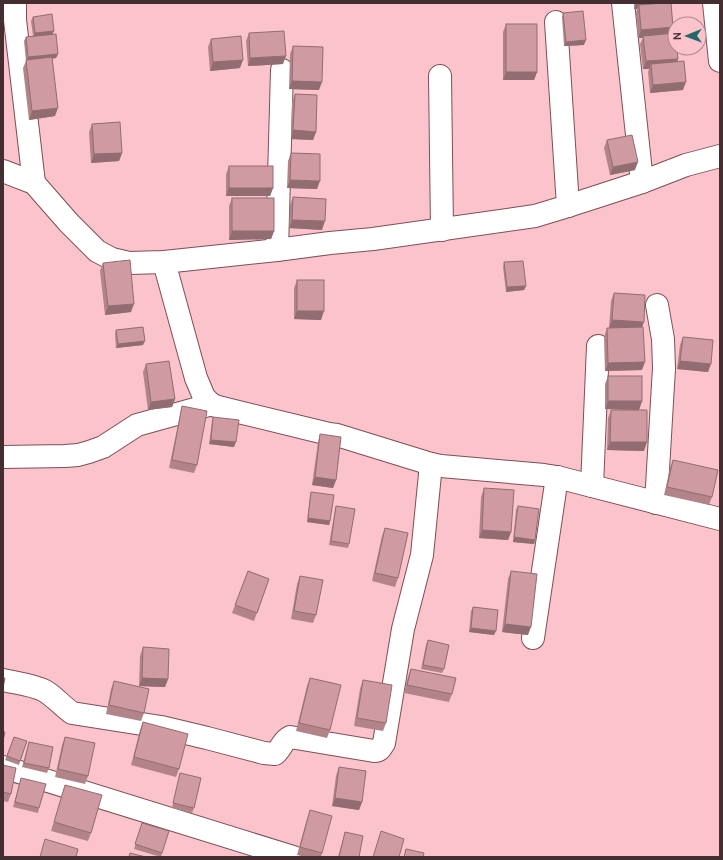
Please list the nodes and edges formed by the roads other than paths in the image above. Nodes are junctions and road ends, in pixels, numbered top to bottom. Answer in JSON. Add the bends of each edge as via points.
{"nodes":[{"id":1,"x":15,"y":3,"type":"edge"},
{"id":2,"x":623,"y":3,"type":"edge"},
{"id":3,"x":714,"y":3,"type":"edge"},
{"id":4,"x":556,"y":22,"type":"dead end"},
{"id":5,"x":720,"y":61,"type":"edge"},
{"id":6,"x":282,"y":70,"type":"dead end"},
{"id":7,"x":440,"y":76,"type":"dead end"},
{"id":8,"x":720,"y":156,"type":"edge"},
{"id":9,"x":3,"y":171,"type":"edge"},
{"id":10,"x":642,"y":182,"type":"junction"},
{"id":11,"x":34,"y":183,"type":"junction"},
{"id":12,"x":568,"y":206,"type":"junction"},
{"id":13,"x":442,"y":230,"type":"junction"},
{"id":14,"x":277,"y":250,"type":"junction"},
{"id":15,"x":164,"y":262,"type":"junction"},
{"id":16,"x":657,"y":304,"type":"dead end"},
{"id":17,"x":598,"y":346,"type":"dead end"},
{"id":18,"x":211,"y":404,"type":"junction"},
{"id":19,"x":3,"y":457,"type":"edge"},
{"id":20,"x":431,"y":464,"type":"junction"},
{"id":21,"x":557,"y":477,"type":"junction"},
{"id":22,"x":592,"y":486,"type":"junction"},
{"id":23,"x":656,"y":503,"type":"junction"},
{"id":24,"x":720,"y":519,"type":"edge"},
{"id":25,"x":533,"y":638,"type":"edge"},
{"id":26,"x":3,"y":680,"type":"edge"},
{"id":27,"x":3,"y":767,"type":"edge"},
{"id":28,"x":293,"y":857,"type":"edge"}],
"edges":[{"from":1,"to":11,"type":"street"},
{"from":2,"to":10,"type":"street"},
{"from":3,"to":5,"type":"street"},
{"from":4,"to":12,"type":"street"},
{"from":6,"to":14,"type":"street"},
{"from":7,"to":13,"type":"street"},
{"from":8,"to":10,"type":"street","via":[[686,165]]},
{"from":9,"to":11,"type":"street"},
{"from":10,"to":12,"type":"street"},
{"from":11,"to":15,"type":"street","via":[[97,251],[112,259],[129,263]]},
{"from":12,"to":13,"type":"street","via":[[535,216]]},
{"from":13,"to":14,"type":"street"},
{"from":14,"to":15,"type":"street"},
{"from":15,"to":18,"type":"street","via":[[196,378],[204,397]]},
{"from":16,"to":23,"type":"street","via":[[663,339],[664,368]]},
{"from":17,"to":22,"type":"street"},
{"from":18,"to":19,"type":"street","via":[[137,425],[103,447],[78,455]]},
{"from":18,"to":20,"type":"street","via":[[218,408],[337,435]]},
{"from":20,"to":21,"type":"street"},
{"from":20,"to":26,"type":"street","via":[[422,555],[403,629],[384,743],[378,751],[290,737],[276,754],[264,753],[161,727],[72,713],[44,690]]},
{"from":21,"to":22,"type":"street"},
{"from":21,"to":25,"type":"street"},
{"from":22,"to":23,"type":"street"},
{"from":23,"to":24,"type":"street"},
{"from":27,"to":28,"type":"street"}]}
